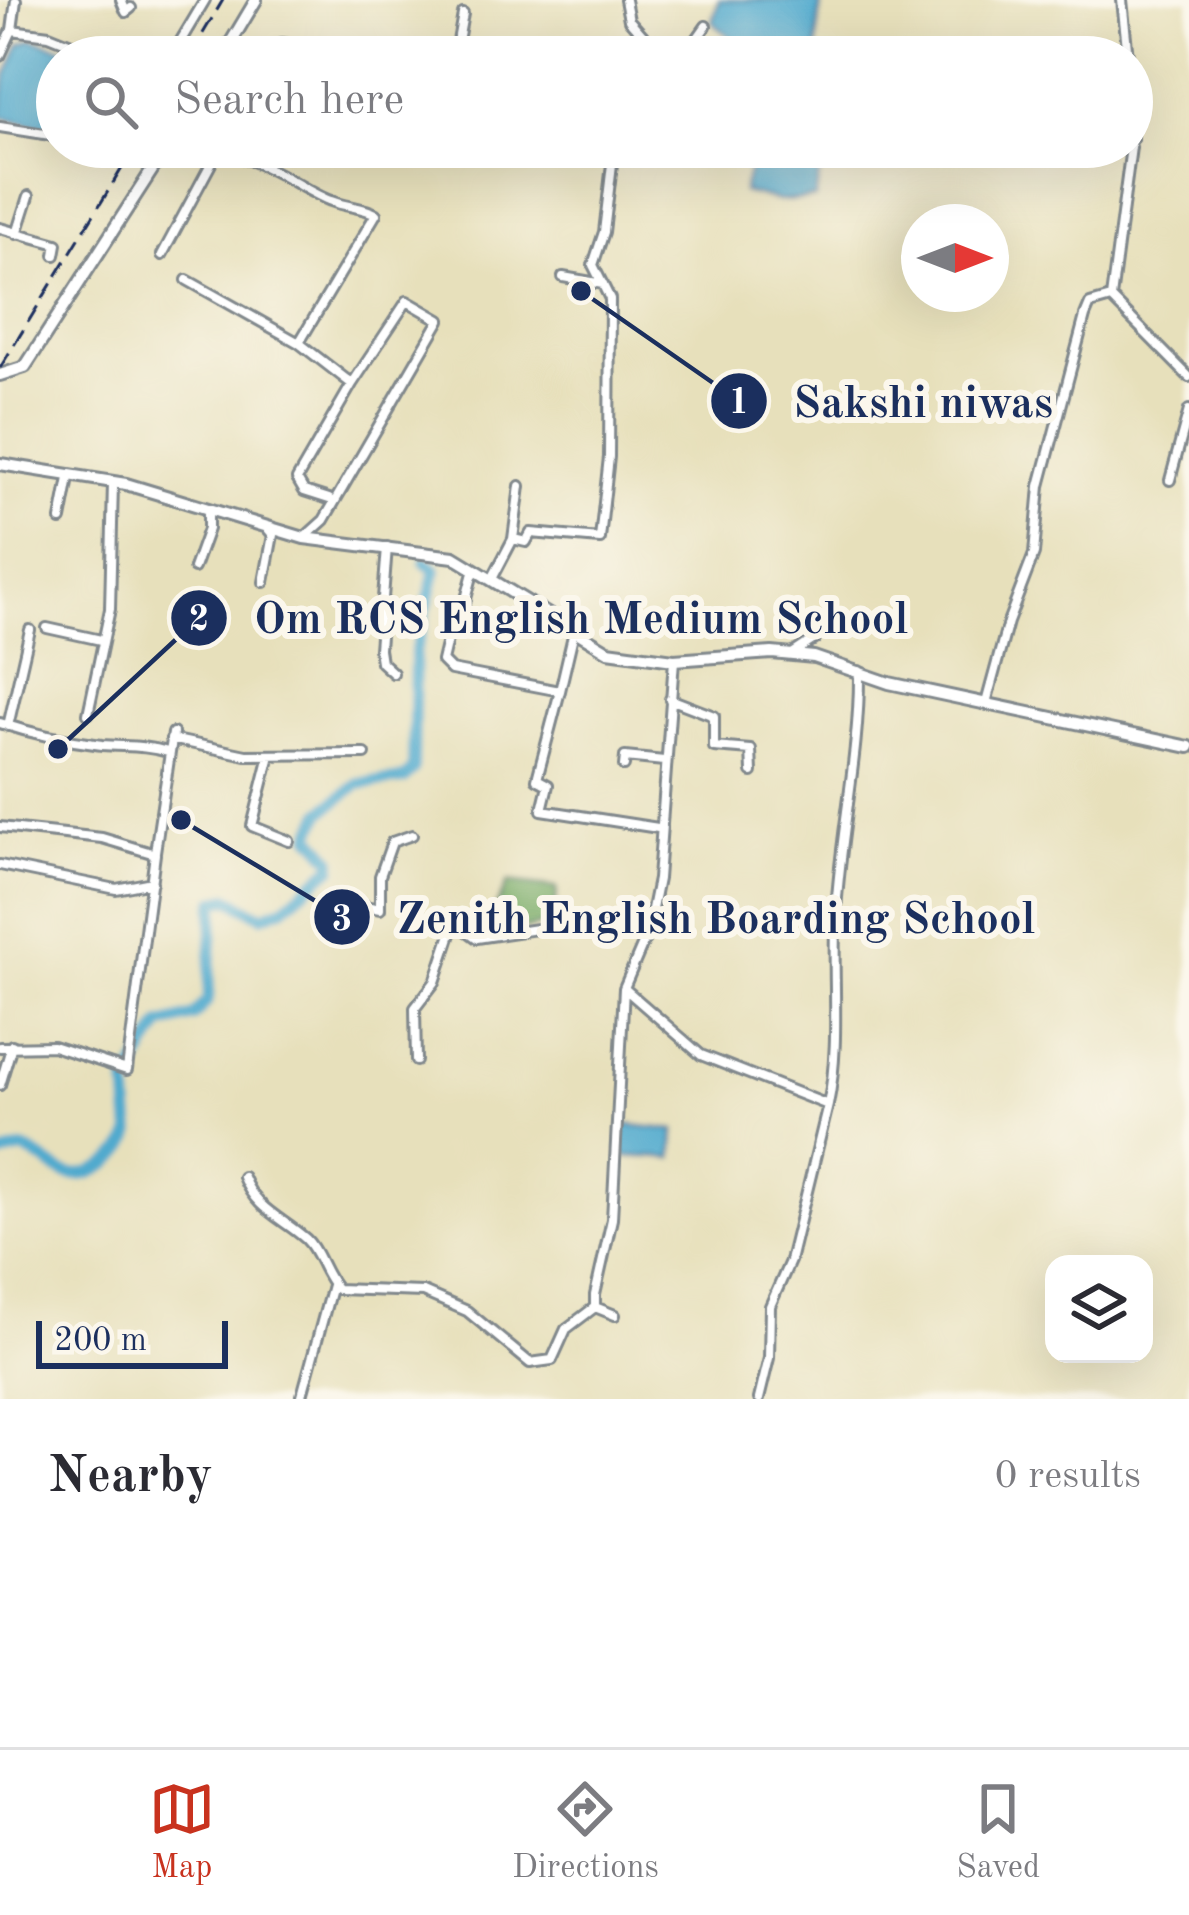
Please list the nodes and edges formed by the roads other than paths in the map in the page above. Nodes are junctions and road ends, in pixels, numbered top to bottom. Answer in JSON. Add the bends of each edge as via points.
{"nodes":[{"id":1,"x":16,"y":0,"type":"edge"},
{"id":2,"x":121,"y":0,"type":"edge"},
{"id":3,"x":205,"y":0,"type":"edge"},
{"id":4,"x":256,"y":0,"type":"edge"},
{"id":5,"x":625,"y":0,"type":"edge"},
{"id":6,"x":1122,"y":0,"type":"edge"},
{"id":7,"x":131,"y":8,"type":"dead end"},
{"id":8,"x":463,"y":14,"type":"dead end"},
{"id":9,"x":706,"y":26,"type":"dead end"},
{"id":10,"x":12,"y":30,"type":"junction"},
{"id":11,"x":52,"y":36,"type":"edge"},
{"id":12,"x":184,"y":36,"type":"edge"},
{"id":13,"x":235,"y":36,"type":"edge"},
{"id":14,"x":459,"y":36,"type":"edge"},
{"id":15,"x":640,"y":36,"type":"edge"},
{"id":16,"x":699,"y":36,"type":"edge"},
{"id":17,"x":1126,"y":36,"type":"edge"},
{"id":18,"x":0,"y":56,"type":"edge"},
{"id":19,"x":0,"y":127,"type":"edge"},
{"id":20,"x":36,"y":133,"type":"edge"},
{"id":21,"x":154,"y":168,"type":"edge"},
{"id":22,"x":207,"y":168,"type":"edge"},
{"id":23,"x":266,"y":168,"type":"edge"},
{"id":24,"x":612,"y":168,"type":"edge"},
{"id":25,"x":1128,"y":168,"type":"edge"},
{"id":26,"x":29,"y":196,"type":"dead end"},
{"id":27,"x":0,"y":228,"type":"edge"},
{"id":28,"x":17,"y":234,"type":"junction"},
{"id":29,"x":56,"y":255,"type":"dead end"},
{"id":30,"x":162,"y":255,"type":"dead end"},
{"id":31,"x":563,"y":278,"type":"dead end"},
{"id":32,"x":187,"y":280,"type":"dead end"},
{"id":33,"x":602,"y":284,"type":"junction"},
{"id":34,"x":1111,"y":298,"type":"junction"},
{"id":35,"x":299,"y":343,"type":"junction"},
{"id":36,"x":0,"y":375,"type":"edge"},
{"id":37,"x":1189,"y":377,"type":"edge"},
{"id":38,"x":352,"y":384,"type":"junction"},
{"id":39,"x":1189,"y":410,"type":"edge"},
{"id":40,"x":0,"y":464,"type":"edge"},
{"id":41,"x":69,"y":478,"type":"junction"},
{"id":42,"x":1170,"y":480,"type":"dead end"},
{"id":43,"x":113,"y":483,"type":"junction"},
{"id":44,"x":520,"y":486,"type":"dead end"},
{"id":45,"x":329,"y":499,"type":"dead end"},
{"id":46,"x":208,"y":508,"type":"junction"},
{"id":47,"x":62,"y":520,"type":"dead end"},
{"id":48,"x":267,"y":528,"type":"junction"},
{"id":49,"x":304,"y":538,"type":"junction"},
{"id":50,"x":512,"y":539,"type":"junction"},
{"id":51,"x":387,"y":546,"type":"junction"},
{"id":52,"x":194,"y":568,"type":"dead end"},
{"id":53,"x":474,"y":569,"type":"junction"},
{"id":54,"x":492,"y":579,"type":"junction"},
{"id":55,"x":264,"y":582,"type":"dead end"},
{"id":56,"x":531,"y":604,"type":"junction"},
{"id":57,"x":47,"y":628,"type":"dead end"},
{"id":58,"x":30,"y":630,"type":"dead end"},
{"id":59,"x":574,"y":631,"type":"junction"},
{"id":60,"x":519,"y":634,"type":"dead end"},
{"id":61,"x":816,"y":638,"type":"dead end"},
{"id":62,"x":101,"y":640,"type":"junction"},
{"id":63,"x":791,"y":655,"type":"junction"},
{"id":64,"x":674,"y":660,"type":"junction"},
{"id":65,"x":859,"y":669,"type":"junction"},
{"id":66,"x":392,"y":673,"type":"dead end"},
{"id":67,"x":560,"y":691,"type":"junction"},
{"id":68,"x":669,"y":699,"type":"junction"},
{"id":69,"x":986,"y":703,"type":"junction"},
{"id":70,"x":88,"y":714,"type":"dead end"},
{"id":71,"x":4,"y":725,"type":"edge"},
{"id":72,"x":1189,"y":747,"type":"edge"},
{"id":73,"x":168,"y":752,"type":"junction"},
{"id":74,"x":365,"y":754,"type":"dead end"},
{"id":75,"x":270,"y":755,"type":"junction"},
{"id":76,"x":664,"y":761,"type":"junction"},
{"id":77,"x":624,"y":766,"type":"dead end"},
{"id":78,"x":752,"y":772,"type":"dead end"},
{"id":79,"x":0,"y":826,"type":"edge"},
{"id":80,"x":658,"y":828,"type":"junction"},
{"id":81,"x":412,"y":835,"type":"dead end"},
{"id":82,"x":289,"y":841,"type":"dead end"},
{"id":83,"x":155,"y":854,"type":"junction"},
{"id":84,"x":0,"y":865,"type":"edge"},
{"id":85,"x":152,"y":882,"type":"junction"},
{"id":86,"x":344,"y":902,"type":"dead end"},
{"id":87,"x":647,"y":934,"type":"junction"},
{"id":88,"x":624,"y":988,"type":"junction"},
{"id":89,"x":12,"y":1045,"type":"junction"},
{"id":90,"x":0,"y":1047,"type":"edge"},
{"id":91,"x":416,"y":1061,"type":"dead end"},
{"id":92,"x":0,"y":1084,"type":"edge"},
{"id":93,"x":828,"y":1105,"type":"junction"},
{"id":94,"x":243,"y":1177,"type":"dead end"},
{"id":95,"x":332,"y":1285,"type":"junction"},
{"id":96,"x":595,"y":1307,"type":"junction"},
{"id":97,"x":615,"y":1315,"type":"dead end"},
{"id":98,"x":301,"y":1399,"type":"edge"},
{"id":99,"x":758,"y":1399,"type":"edge"}],
"edges":[{"from":1,"to":10,"type":"street"},
{"from":2,"to":7,"type":"street","via":[[126,12]]},
{"from":3,"to":12,"type":"street"},
{"from":4,"to":13,"type":"main road"},
{"from":5,"to":15,"type":"street"},
{"from":6,"to":17,"type":"street"},
{"from":8,"to":14,"type":"street"},
{"from":9,"to":16,"type":"street"},
{"from":10,"to":11,"type":"street"},
{"from":10,"to":18,"type":"street"},
{"from":19,"to":20,"type":"street"},
{"from":21,"to":36,"type":"main road","via":[[25,368]]},
{"from":22,"to":30,"type":"street"},
{"from":23,"to":35,"type":"street","via":[[328,200],[375,212]]},
{"from":24,"to":33,"type":"street","via":[[593,265]]},
{"from":25,"to":34,"type":"street"},
{"from":26,"to":28,"type":"street"},
{"from":27,"to":28,"type":"street"},
{"from":28,"to":29,"type":"street","via":[[57,244]]},
{"from":31,"to":33,"type":"street"},
{"from":32,"to":35,"type":"street"},
{"from":33,"to":50,"type":"street","via":[[610,299],[612,385],[600,538],[531,532],[526,542]]},
{"from":34,"to":37,"type":"street"},
{"from":34,"to":69,"type":"street","via":[[1090,304],[1085,316],[1040,486],[1034,554]]},
{"from":35,"to":38,"type":"street"},
{"from":38,"to":45,"type":"street","via":[[297,479],[304,491]]},
{"from":38,"to":49,"type":"street","via":[[406,301],[440,320],[324,520]]},
{"from":39,"to":42,"type":"street"},
{"from":40,"to":41,"type":"main road"},
{"from":41,"to":43,"type":"main road"},
{"from":41,"to":47,"type":"street"},
{"from":43,"to":46,"type":"main road"},
{"from":43,"to":62,"type":"street","via":[[112,593]]},
{"from":44,"to":50,"type":"street"},
{"from":46,"to":48,"type":"main road"},
{"from":46,"to":52,"type":"street"},
{"from":48,"to":49,"type":"main road"},
{"from":48,"to":55,"type":"street","via":[[273,535]]},
{"from":49,"to":51,"type":"main road"},
{"from":50,"to":54,"type":"street"},
{"from":51,"to":53,"type":"main road","via":[[454,557]]},
{"from":51,"to":66,"type":"street","via":[[379,649]]},
{"from":53,"to":54,"type":"main road"},
{"from":53,"to":67,"type":"street","via":[[442,661],[451,670]]},
{"from":54,"to":56,"type":"main road"},
{"from":56,"to":59,"type":"main road"},
{"from":56,"to":60,"type":"street"},
{"from":57,"to":62,"type":"street"},
{"from":58,"to":71,"type":"street"},
{"from":59,"to":64,"type":"main road","via":[[608,652]]},
{"from":59,"to":67,"type":"street"},
{"from":61,"to":63,"type":"street"},
{"from":62,"to":70,"type":"street"},
{"from":63,"to":64,"type":"main road"},
{"from":63,"to":65,"type":"main road"},
{"from":64,"to":68,"type":"street"},
{"from":65,"to":69,"type":"main road"},
{"from":65,"to":93,"type":"street"},
{"from":67,"to":80,"type":"street","via":[[537,779],[548,785],[542,810]]},
{"from":68,"to":76,"type":"street"},
{"from":68,"to":78,"type":"street","via":[[714,716],[714,747],[751,750]]},
{"from":69,"to":72,"type":"main road"},
{"from":71,"to":73,"type":"street"},
{"from":73,"to":75,"type":"street","via":[[172,736]]},
{"from":73,"to":83,"type":"street"},
{"from":74,"to":75,"type":"street"},
{"from":75,"to":82,"type":"street","via":[[252,826]]},
{"from":76,"to":77,"type":"street","via":[[625,757]]},
{"from":76,"to":80,"type":"street"},
{"from":79,"to":83,"type":"street","via":[[102,838]]},
{"from":80,"to":87,"type":"street"},
{"from":81,"to":86,"type":"street","via":[[392,842],[380,909]]},
{"from":83,"to":85,"type":"street"},
{"from":84,"to":85,"type":"street","via":[[116,889]]},
{"from":85,"to":89,"type":"street","via":[[128,1070],[53,1046]]},
{"from":87,"to":88,"type":"street"},
{"from":87,"to":91,"type":"street","via":[[570,924],[477,938],[455,922],[435,982],[415,1008]]},
{"from":88,"to":93,"type":"street","via":[[701,1055]]},
{"from":88,"to":96,"type":"street","via":[[612,1219]]},
{"from":89,"to":90,"type":"street"},
{"from":89,"to":92,"type":"street"},
{"from":93,"to":99,"type":"street","via":[[790,1261],[770,1306],[770,1358]]},
{"from":94,"to":95,"type":"street","via":[[262,1209],[308,1241]]},
{"from":95,"to":96,"type":"street","via":[[423,1292],[467,1311],[537,1364],[552,1360],[569,1325]]},
{"from":95,"to":98,"type":"street"},
{"from":96,"to":97,"type":"street"}]}
